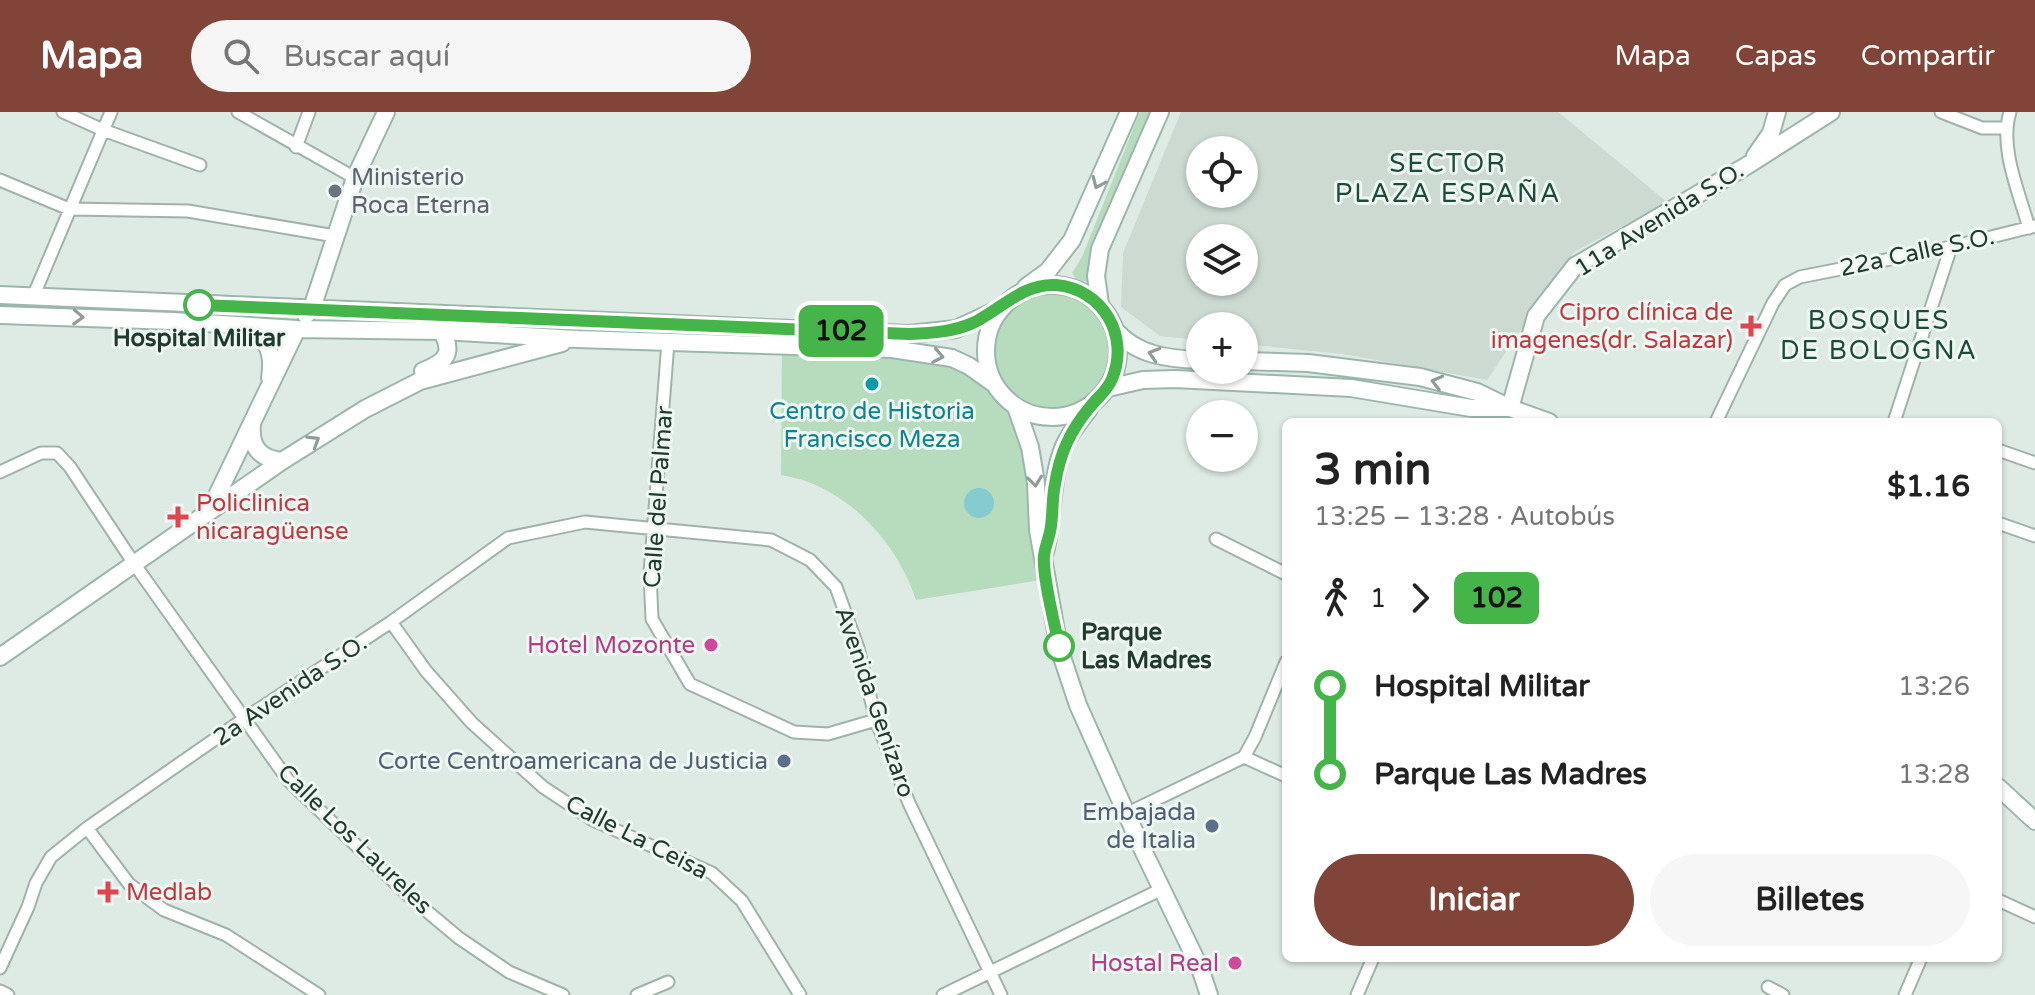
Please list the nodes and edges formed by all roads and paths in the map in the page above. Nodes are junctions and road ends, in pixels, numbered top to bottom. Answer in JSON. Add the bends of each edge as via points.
{"nodes":[{"id":1,"x":63,"y":112,"type":"edge"},
{"id":2,"x":111,"y":112,"type":"edge"},
{"id":3,"x":238,"y":112,"type":"edge"},
{"id":4,"x":309,"y":112,"type":"edge"},
{"id":5,"x":386,"y":112,"type":"edge"},
{"id":6,"x":1129,"y":112,"type":"edge"},
{"id":7,"x":1160,"y":112,"type":"edge"},
{"id":8,"x":1777,"y":112,"type":"edge"},
{"id":9,"x":1785,"y":112,"type":"edge"},
{"id":10,"x":1831,"y":112,"type":"edge"},
{"id":11,"x":1941,"y":112,"type":"edge"},
{"id":12,"x":2010,"y":112,"type":"edge"},
{"id":13,"x":2005,"y":128,"type":"junction"},
{"id":14,"x":103,"y":130,"type":"junction"},
{"id":15,"x":1793,"y":135,"type":"junction"},
{"id":16,"x":296,"y":147,"type":"junction"},
{"id":17,"x":200,"y":165,"type":"dead end"},
{"id":18,"x":1748,"y":165,"type":"junction"},
{"id":19,"x":355,"y":178,"type":"junction"},
{"id":20,"x":0,"y":180,"type":"edge"},
{"id":21,"x":69,"y":209,"type":"junction"},
{"id":22,"x":2032,"y":227,"type":"edge"},
{"id":23,"x":335,"y":236,"type":"junction"},
{"id":24,"x":1951,"y":247,"type":"junction"},
{"id":25,"x":0,"y":295,"type":"edge"},
{"id":26,"x":1016,"y":295,"type":"junction"},
{"id":27,"x":33,"y":297,"type":"junction"},
{"id":28,"x":1100,"y":304,"type":"junction"},
{"id":29,"x":312,"y":308,"type":"junction"},
{"id":30,"x":1001,"y":308,"type":"junction"},
{"id":31,"x":351,"y":309,"type":"junction"},
{"id":32,"x":445,"y":313,"type":"junction"},
{"id":33,"x":0,"y":315,"type":"edge"},
{"id":34,"x":384,"y":318,"type":"junction"},
{"id":35,"x":422,"y":319,"type":"junction"},
{"id":36,"x":186,"y":322,"type":"junction"},
{"id":37,"x":683,"y":323,"type":"junction"},
{"id":38,"x":243,"y":326,"type":"junction"},
{"id":39,"x":297,"y":329,"type":"junction"},
{"id":40,"x":815,"y":330,"type":"junction"},
{"id":41,"x":1115,"y":330,"type":"junction"},
{"id":42,"x":442,"y":331,"type":"junction"},
{"id":43,"x":577,"y":339,"type":"junction"},
{"id":44,"x":668,"y":342,"type":"junction"},
{"id":45,"x":1186,"y":359,"type":"edge"},
{"id":46,"x":1258,"y":361,"type":"edge"},
{"id":47,"x":993,"y":383,"type":"junction"},
{"id":48,"x":1108,"y":388,"type":"junction"},
{"id":49,"x":268,"y":390,"type":"junction"},
{"id":50,"x":1093,"y":403,"type":"junction"},
{"id":51,"x":1016,"y":407,"type":"junction"},
{"id":52,"x":1510,"y":408,"type":"junction"},
{"id":53,"x":365,"y":409,"type":"junction"},
{"id":54,"x":1538,"y":418,"type":"edge"},
{"id":55,"x":1718,"y":418,"type":"edge"},
{"id":56,"x":1895,"y":418,"type":"edge"},
{"id":57,"x":252,"y":422,"type":"junction"},
{"id":58,"x":2002,"y":451,"type":"edge"},
{"id":59,"x":282,"y":461,"type":"junction"},
{"id":60,"x":2035,"y":463,"type":"edge"},
{"id":61,"x":0,"y":472,"type":"edge"},
{"id":62,"x":204,"y":517,"type":"junction"},
{"id":63,"x":2002,"y":524,"type":"edge"},
{"id":64,"x":654,"y":530,"type":"junction"},
{"id":65,"x":2035,"y":536,"type":"edge"},
{"id":66,"x":1216,"y":539,"type":"dead end"},
{"id":67,"x":1044,"y":557,"type":"junction"},
{"id":68,"x":135,"y":565,"type":"junction"},
{"id":69,"x":1282,"y":572,"type":"edge"},
{"id":70,"x":391,"y":622,"type":"junction"},
{"id":71,"x":0,"y":657,"type":"edge"},
{"id":72,"x":1282,"y":672,"type":"edge"},
{"id":73,"x":244,"y":719,"type":"junction"},
{"id":74,"x":876,"y":720,"type":"junction"},
{"id":75,"x":1244,"y":757,"type":"junction"},
{"id":76,"x":1282,"y":774,"type":"edge"},
{"id":77,"x":2002,"y":791,"type":"edge"},
{"id":78,"x":1126,"y":814,"type":"junction"},
{"id":79,"x":2035,"y":821,"type":"edge"},
{"id":80,"x":87,"y":828,"type":"junction"},
{"id":81,"x":1162,"y":889,"type":"junction"},
{"id":82,"x":2002,"y":902,"type":"edge"},
{"id":83,"x":2035,"y":917,"type":"edge"},
{"id":84,"x":1371,"y":962,"type":"edge"},
{"id":85,"x":1919,"y":962,"type":"edge"},
{"id":86,"x":0,"y":968,"type":"edge"},
{"id":87,"x":990,"y":972,"type":"junction"},
{"id":88,"x":668,"y":982,"type":"dead end"},
{"id":89,"x":1768,"y":987,"type":"dead end"},
{"id":90,"x":0,"y":991,"type":"edge"},
{"id":91,"x":8,"y":995,"type":"edge"},
{"id":92,"x":319,"y":995,"type":"edge"},
{"id":93,"x":563,"y":995,"type":"edge"},
{"id":94,"x":637,"y":995,"type":"edge"},
{"id":95,"x":800,"y":995,"type":"edge"},
{"id":96,"x":943,"y":995,"type":"edge"},
{"id":97,"x":1001,"y":995,"type":"edge"},
{"id":98,"x":1209,"y":995,"type":"edge"},
{"id":99,"x":1357,"y":995,"type":"edge"},
{"id":100,"x":1783,"y":995,"type":"edge"},
{"id":101,"x":1905,"y":995,"type":"edge"}],
"edges":[{"from":1,"to":14,"type":"street"},
{"from":2,"to":14,"type":"street"},
{"from":3,"to":16,"type":"street"},
{"from":4,"to":16,"type":"street"},
{"from":5,"to":19,"type":"main road"},
{"from":6,"to":26,"type":"main road","one_way":true,"via":[[1072,240],[1048,271]]},
{"from":7,"to":28,"type":"main road","via":[[1100,249]]},
{"from":8,"to":18,"type":"main road","via":[[1771,133]]},
{"from":9,"to":15,"type":"main road"},
{"from":10,"to":15,"type":"main road","name":"11a Avenida S.O."},
{"from":11,"to":13,"type":"street","via":[[1982,128]]},
{"from":12,"to":13,"type":"street"},
{"from":13,"to":22,"type":"street"},
{"from":14,"to":17,"type":"street"},
{"from":14,"to":21,"type":"street"},
{"from":15,"to":18,"type":"main road","name":"11a Avenida S.O."},
{"from":16,"to":19,"type":"street"},
{"from":18,"to":52,"type":"main road","name":"11a Avenida S.O.","via":[[1575,266],[1536,316]]},
{"from":19,"to":23,"type":"main road"},
{"from":20,"to":21,"type":"street"},
{"from":21,"to":23,"type":"street","via":[[188,211]]},
{"from":21,"to":27,"type":"street"},
{"from":22,"to":24,"type":"street","name":"22a Calle S.O."},
{"from":23,"to":29,"type":"main road"},
{"from":24,"to":55,"type":"street","name":"22a Calle S.O.","via":[[1800,277],[1785,285]]},
{"from":24,"to":56,"type":"street"},
{"from":25,"to":27,"type":"main road"},
{"from":26,"to":28,"type":"main road","via":[[1056,285]]},
{"from":26,"to":30,"type":"main road"},
{"from":27,"to":29,"type":"main road"},
{"from":28,"to":41,"type":"main road"},
{"from":29,"to":31,"type":"main road"},
{"from":29,"to":36,"type":"main road","via":[[294,319],[210,317]]},
{"from":30,"to":40,"type":"main road","via":[[939,332]]},
{"from":30,"to":47,"type":"main road","via":[[985,348]]},
{"from":31,"to":32,"type":"main road"},
{"from":31,"to":34,"type":"main road"},
{"from":32,"to":35,"type":"main road"},
{"from":32,"to":37,"type":"main road"},
{"from":33,"to":36,"type":"main road","one_way":true},
{"from":34,"to":35,"type":"main road"},
{"from":34,"to":39,"type":"main road","via":[[316,317]]},
{"from":35,"to":42,"type":"main road"},
{"from":36,"to":38,"type":"main road"},
{"from":37,"to":40,"type":"main road"},
{"from":37,"to":43,"type":"main road","via":[[677,332],[667,334],[599,332]]},
{"from":38,"to":39,"type":"main road"},
{"from":38,"to":49,"type":"main road","via":[[269,347]]},
{"from":39,"to":42,"type":"main road"},
{"from":39,"to":49,"type":"main road"},
{"from":40,"to":44,"type":"main road","via":[[786,336],[680,334]]},
{"from":45,"to":41,"type":"main road","one_way":true,"via":[[1139,349]]},
{"from":41,"to":48,"type":"main road","via":[[1118,359]]},
{"from":42,"to":43,"type":"main road"},
{"from":42,"to":53,"type":"main road","via":[[447,350],[443,362],[396,382]]},
{"from":43,"to":44,"type":"main road"},
{"from":43,"to":53,"type":"main road","via":[[420,381]]},
{"from":44,"to":47,"type":"main road","one_way":true,"via":[[892,349],[961,362]]},
{"from":44,"to":64,"type":"street","name":"Calle del Palmar"},
{"from":52,"to":46,"type":"main road","one_way":true,"via":[[1477,392],[1420,377]]},
{"from":47,"to":51,"type":"main road"},
{"from":48,"to":50,"type":"main road"},
{"from":48,"to":52,"type":"main road","via":[[1175,379],[1351,388],[1471,408]]},
{"from":49,"to":57,"type":"main road"},
{"from":50,"to":51,"type":"main road","via":[[1076,414],[1055,417]]},
{"from":50,"to":67,"type":"main road","via":[[1063,449]]},
{"from":51,"to":67,"type":"main road","one_way":true,"via":[[1030,447]]},
{"from":52,"to":54,"type":"main road"},
{"from":59,"to":53,"type":"main road","one_way":true},
{"from":57,"to":59,"type":"main road","via":[[257,450]]},
{"from":57,"to":62,"type":"main road","via":[[218,499]]},
{"from":58,"to":60,"type":"street"},
{"from":59,"to":62,"type":"main road"},
{"from":61,"to":68,"type":"street","name":"Calle Los Laureles","via":[[41,453],[57,453]]},
{"from":62,"to":68,"type":"main road"},
{"from":63,"to":65,"type":"street"},
{"from":64,"to":70,"type":"street","name":"2a Avenida S.O.","via":[[585,522],[508,538]]},
{"from":64,"to":74,"type":"street","name":"Avenida Genízaro","via":[[771,540],[810,560],[836,587]]},
{"from":64,"to":74,"type":"street","name":"Calle del Palmar","via":[[652,619],[690,684],[794,732],[828,734]]},
{"from":66,"to":69,"type":"street"},
{"from":67,"to":78,"type":"main road","via":[[1059,648]]},
{"from":68,"to":71,"type":"main road"},
{"from":68,"to":73,"type":"street","name":"Calle Los Laureles"},
{"from":70,"to":73,"type":"street","name":"2a Avenida S.O."},
{"from":70,"to":95,"type":"street","name":"Calle La Ceisa","via":[[472,723],[543,787],[593,820],[712,873],[742,901]]},
{"from":72,"to":75,"type":"street"},
{"from":73,"to":80,"type":"street","name":"2a Avenida S.O."},
{"from":73,"to":93,"type":"street","name":"Calle Los Laureles","via":[[288,780],[410,897],[509,972]]},
{"from":74,"to":87,"type":"street","name":"Avenida Genízaro","via":[[909,803]]},
{"from":75,"to":76,"type":"street"},
{"from":75,"to":78,"type":"street"},
{"from":77,"to":79,"type":"main road"},
{"from":78,"to":81,"type":"main road"},
{"from":80,"to":86,"type":"street","name":"2a Avenida S.O.","via":[[51,857]]},
{"from":80,"to":92,"type":"street","via":[[129,884],[164,910],[226,935]]},
{"from":81,"to":87,"type":"street"},
{"from":81,"to":98,"type":"main road"},
{"from":82,"to":83,"type":"street"},
{"from":84,"to":99,"type":"street"},
{"from":85,"to":101,"type":"street"},
{"from":87,"to":96,"type":"street"},
{"from":87,"to":97,"type":"street","name":"Avenida Genízaro"},
{"from":88,"to":94,"type":"street"},
{"from":89,"to":100,"type":"street"},
{"from":90,"to":91,"type":"street"}]}
